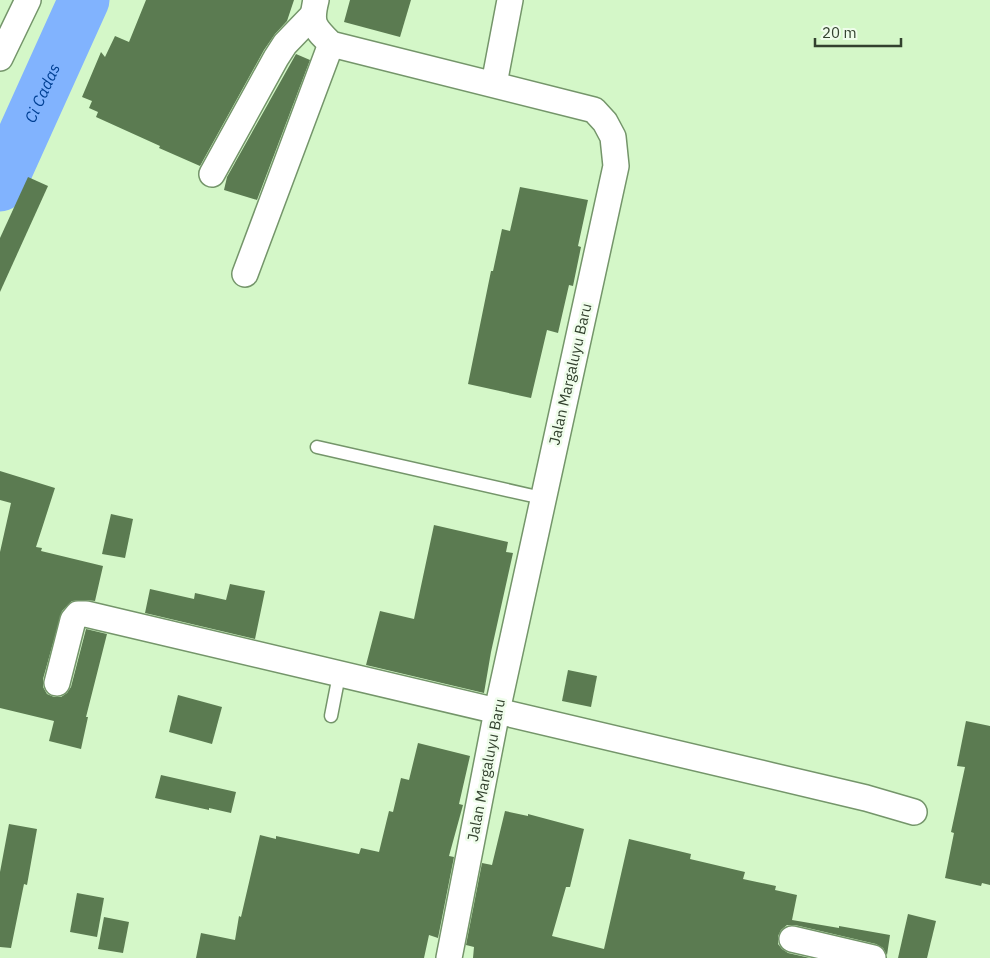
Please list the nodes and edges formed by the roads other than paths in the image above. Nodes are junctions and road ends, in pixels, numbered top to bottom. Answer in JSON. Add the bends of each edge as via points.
{"nodes":[{"id":1,"x":28,"y":0,"type":"edge"},
{"id":2,"x":510,"y":0,"type":"edge"},
{"id":3,"x":314,"y":8,"type":"edge"},
{"id":4,"x":7,"y":26,"type":"edge"},
{"id":5,"x":331,"y":44,"type":"junction"},
{"id":6,"x":0,"y":58,"type":"edge"},
{"id":7,"x":494,"y":84,"type":"junction"},
{"id":8,"x":212,"y":174,"type":"dead end"},
{"id":9,"x":245,"y":274,"type":"dead end"},
{"id":10,"x":317,"y":447,"type":"dead end"},
{"id":11,"x":542,"y":498,"type":"junction"},
{"id":12,"x":339,"y":675,"type":"junction"},
{"id":13,"x":57,"y":683,"type":"dead end"},
{"id":14,"x":497,"y":711,"type":"junction"},
{"id":15,"x":331,"y":716,"type":"dead end"},
{"id":16,"x":914,"y":812,"type":"dead end"},
{"id":17,"x":792,"y":939,"type":"dead end"},
{"id":18,"x":449,"y":958,"type":"edge"},
{"id":19,"x":873,"y":958,"type":"edge"}],
"edges":[{"from":1,"to":4,"type":"street"},
{"from":2,"to":7,"type":"street"},
{"from":3,"to":5,"type":"street","via":[[316,27]]},
{"from":3,"to":8,"type":"street","via":[[276,58]]},
{"from":4,"to":6,"type":"street"},
{"from":5,"to":7,"type":"street","name":"Jalan Margaluyu Baru"},
{"from":5,"to":9,"type":"street"},
{"from":7,"to":11,"type":"street","name":"Jalan Margaluyu Baru","via":[[594,110],[614,137],[616,166]]},
{"from":10,"to":11,"type":"lane"},
{"from":11,"to":14,"type":"street","name":"Jalan Margaluyu Baru"},
{"from":12,"to":13,"type":"street","via":[[78,614]]},
{"from":12,"to":14,"type":"street"},
{"from":12,"to":15,"type":"lane"},
{"from":14,"to":16,"type":"street"},
{"from":14,"to":18,"type":"street","name":"Jalan Margaluyu Baru"},
{"from":17,"to":19,"type":"street"}]}
